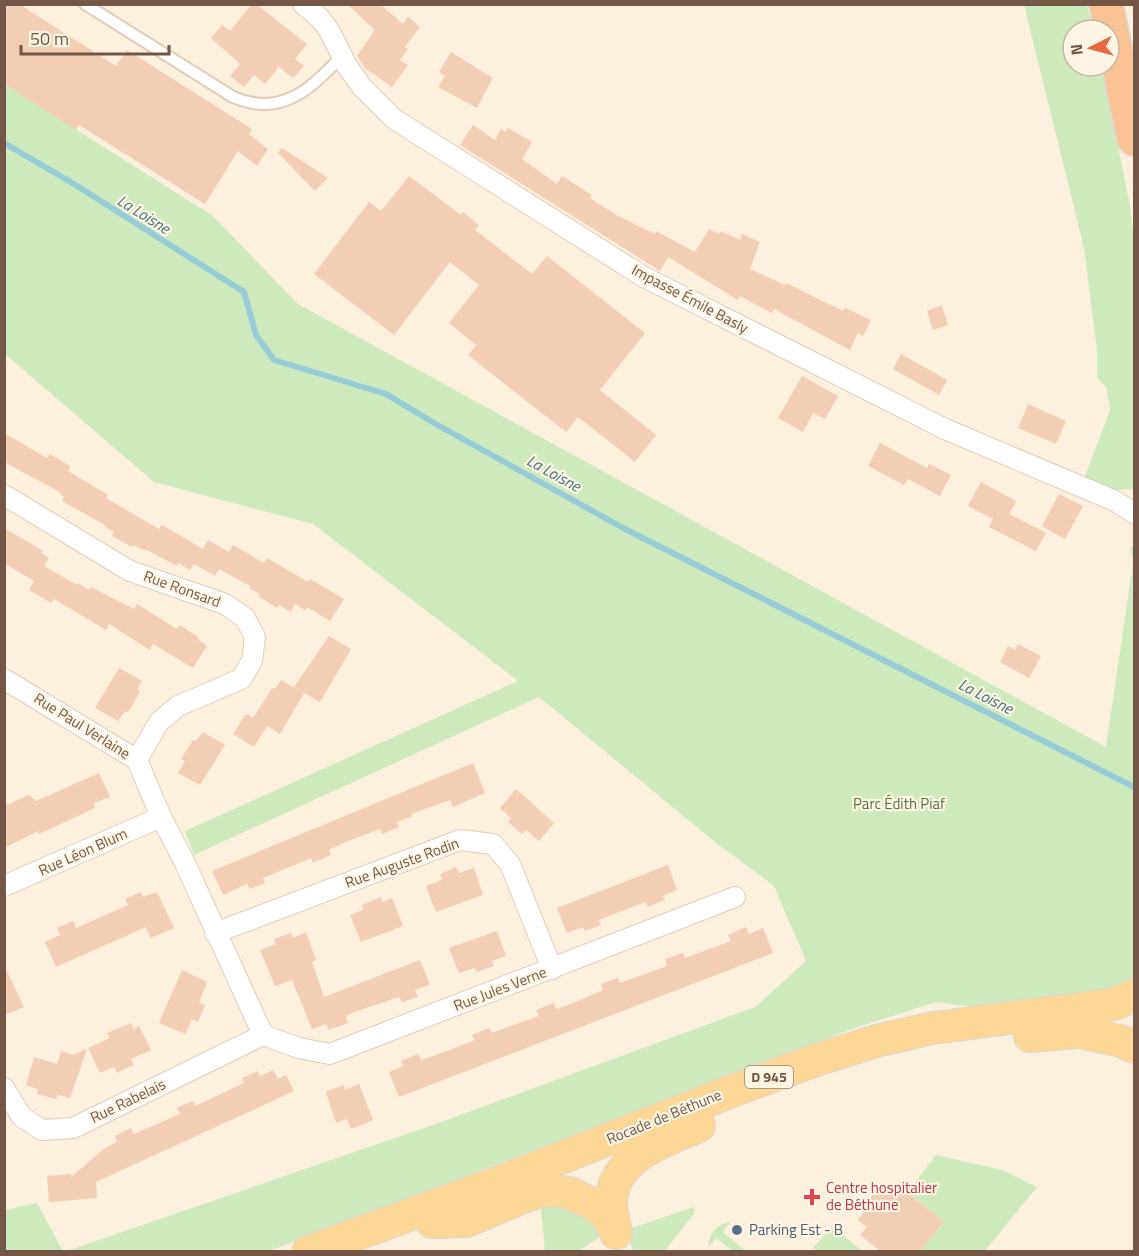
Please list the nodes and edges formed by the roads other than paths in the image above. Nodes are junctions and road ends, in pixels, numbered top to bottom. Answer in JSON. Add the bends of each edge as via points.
{"nodes":[{"id":1,"x":85,"y":4,"type":"edge"},
{"id":2,"x":303,"y":4,"type":"edge"},
{"id":3,"x":1106,"y":4,"type":"edge"},
{"id":4,"x":342,"y":56,"type":"junction"},
{"id":5,"x":1134,"y":139,"type":"edge"},
{"id":6,"x":4,"y":495,"type":"edge"},
{"id":7,"x":1134,"y":513,"type":"edge"},
{"id":8,"x":4,"y":679,"type":"edge"},
{"id":9,"x":137,"y":760,"type":"junction"},
{"id":10,"x":161,"y":817,"type":"junction"},
{"id":11,"x":4,"y":886,"type":"edge"},
{"id":12,"x":735,"y":897,"type":"dead end"},
{"id":13,"x":215,"y":933,"type":"junction"},
{"id":14,"x":552,"y":969,"type":"junction"},
{"id":15,"x":1134,"y":994,"type":"edge"},
{"id":16,"x":262,"y":1035,"type":"junction"},
{"id":17,"x":1134,"y":1047,"type":"edge"},
{"id":18,"x":4,"y":1088,"type":"edge"},
{"id":19,"x":754,"y":1099,"type":"junction"},
{"id":20,"x":432,"y":1222,"type":"junction"},
{"id":21,"x":308,"y":1251,"type":"edge"},
{"id":22,"x":360,"y":1251,"type":"edge"}],
"edges":[{"from":1,"to":4,"type":"lane","via":[[245,102],[261,105],[296,97]]},
{"from":2,"to":4,"type":"street","name":"Impasse Émile Basly","via":[[320,18]]},
{"from":3,"to":5,"type":"highway"},
{"from":4,"to":7,"type":"street","name":"Impasse Émile Basly","via":[[362,87],[394,119],[644,277],[945,429],[1115,501]]},
{"from":6,"to":9,"type":"street","name":"Rue Ronsard","via":[[130,571],[225,604],[245,618],[255,637],[252,661],[241,679],[178,706],[159,722]]},
{"from":8,"to":9,"type":"street","name":"Rue Paul Verlaine"},
{"from":9,"to":10,"type":"street","name":"Rue Paul Verlaine"},
{"from":10,"to":11,"type":"street","name":"Rue Léon Blum"},
{"from":10,"to":13,"type":"street","name":"Rue Paul Verlaine"},
{"from":12,"to":14,"type":"street","name":"Rue Jules Verne"},
{"from":13,"to":14,"type":"street","name":"Rue Auguste Rodin","via":[[460,840],[493,843],[510,864]]},
{"from":13,"to":16,"type":"street","name":"Rue Paul Verlaine"},
{"from":14,"to":16,"type":"street","name":"Rue Jules Verne","via":[[330,1054]]},
{"from":15,"to":21,"type":"main road","name":"Rocade de Béthune","number":"D 945","via":[[1115,1004],[933,1028],[866,1044],[732,1090],[499,1182]]},
{"from":16,"to":18,"type":"street","name":"Rue Rabelais","via":[[73,1128],[42,1130],[22,1117]]},
{"from":17,"to":19,"type":"main road","name":"Rocade de Béthune","number":"D 945","via":[[1079,1032],[957,1042],[895,1053]]},
{"from":19,"to":20,"type":"main road","name":"Rocade de Béthune","number":"D 945","via":[[572,1165]]},
{"from":19,"to":20,"type":"main road","via":[[644,1149],[621,1172],[615,1184],[611,1201],[616,1233],[606,1214],[594,1204],[555,1191],[540,1191],[466,1221]]},
{"from":20,"to":22,"type":"main road","name":"Rocade de Béthune","number":"D 945"}]}
